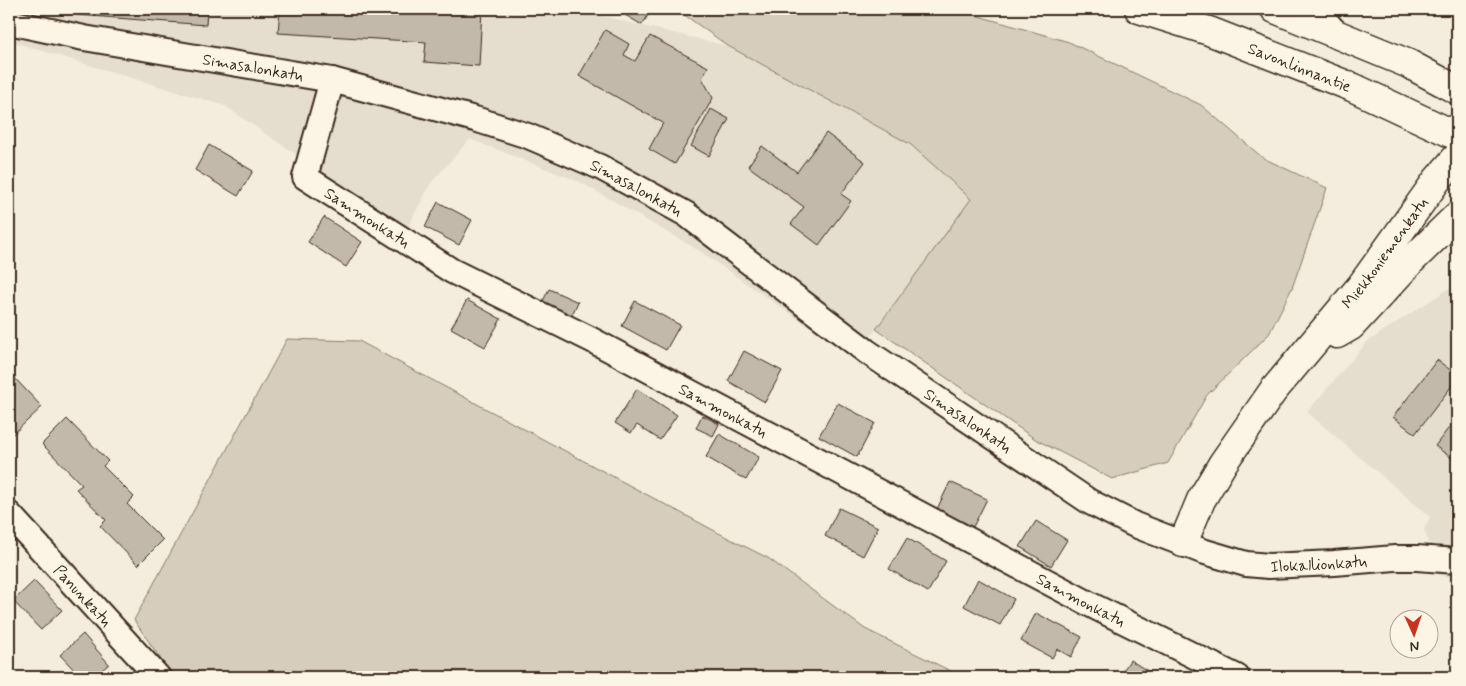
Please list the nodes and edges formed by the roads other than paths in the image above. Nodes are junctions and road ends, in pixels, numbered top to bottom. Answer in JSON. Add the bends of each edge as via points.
{"nodes":[{"id":1,"x":1139,"y":9,"type":"edge"},
{"id":2,"x":1275,"y":9,"type":"edge"},
{"id":3,"x":1324,"y":9,"type":"edge"},
{"id":4,"x":9,"y":22,"type":"edge"},
{"id":5,"x":1348,"y":38,"type":"junction"},
{"id":6,"x":332,"y":80,"type":"junction"},
{"id":7,"x":1453,"y":85,"type":"edge"},
{"id":8,"x":1457,"y":136,"type":"edge"},
{"id":9,"x":1457,"y":157,"type":"edge"},
{"id":10,"x":1457,"y":216,"type":"edge"},
{"id":11,"x":1311,"y":347,"type":"junction"},
{"id":12,"x":9,"y":514,"type":"edge"},
{"id":13,"x":1183,"y":543,"type":"junction"},
{"id":14,"x":1457,"y":561,"type":"edge"},
{"id":15,"x":158,"y":677,"type":"edge"},
{"id":16,"x":1238,"y":677,"type":"edge"}],
"edges":[{"from":1,"to":8,"type":"main road","name":"Savonlinnantie","via":[[1209,31],[1352,87]]},
{"from":2,"to":5,"type":"main road"},
{"from":3,"to":5,"type":"lane"},
{"from":4,"to":6,"type":"street","name":"Simasalonkatu"},
{"from":5,"to":7,"type":"main road"},
{"from":6,"to":13,"type":"street","name":"Simasalonkatu","via":[[528,136],[600,167],[686,214],[866,351],[1090,502]]},
{"from":6,"to":16,"type":"street","name":"Sammonkatu","via":[[305,177],[452,271],[590,339],[1097,608]]},
{"from":9,"to":11,"type":"main road","name":"Miekkoniemenkatu"},
{"from":10,"to":11,"type":"main road","name":"Miekkoniemenkatu","via":[[1351,326]]},
{"from":11,"to":13,"type":"main road","name":"Miekkoniemenkatu","via":[[1273,391],[1223,463],[1201,500]]},
{"from":12,"to":15,"type":"street","name":"Panunkatu"},
{"from":13,"to":14,"type":"street","name":"Ilokallionkatu","via":[[1229,560],[1269,566],[1395,558]]}]}
